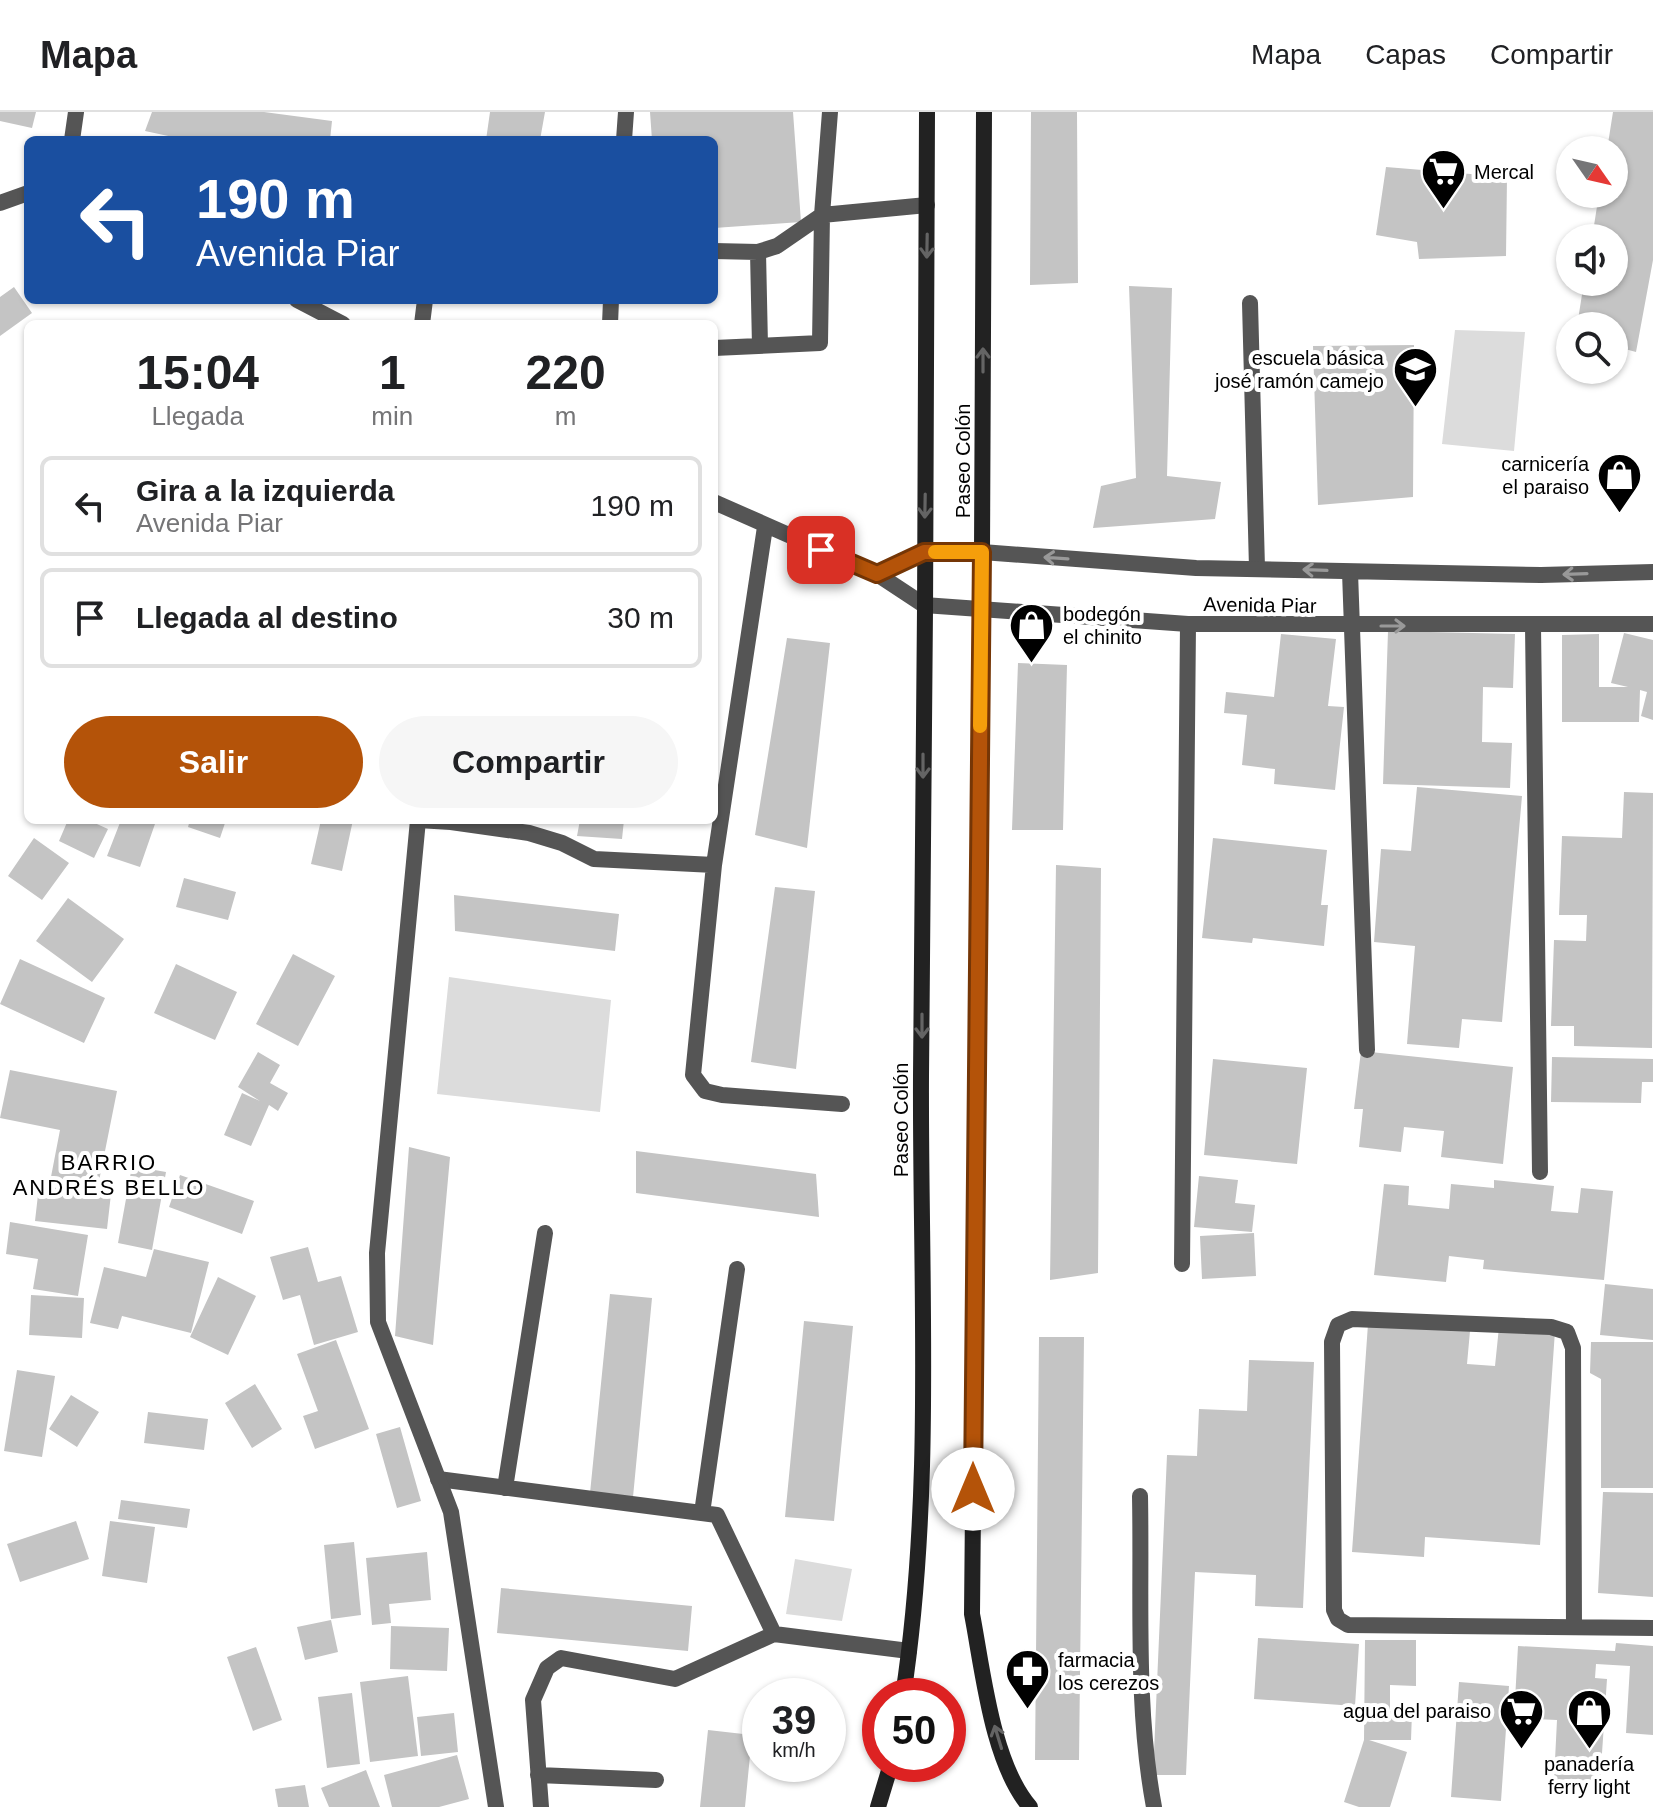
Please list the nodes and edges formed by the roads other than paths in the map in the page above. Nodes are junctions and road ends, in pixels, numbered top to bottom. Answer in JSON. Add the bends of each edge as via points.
{"nodes":[{"id":1,"x":76,"y":112,"type":"edge"},
{"id":2,"x":626,"y":112,"type":"edge"},
{"id":3,"x":830,"y":112,"type":"edge"},
{"id":4,"x":927,"y":112,"type":"edge"},
{"id":5,"x":984,"y":112,"type":"edge"},
{"id":6,"x":73,"y":136,"type":"edge"},
{"id":7,"x":624,"y":136,"type":"edge"},
{"id":8,"x":24,"y":194,"type":"edge"},
{"id":9,"x":0,"y":203,"type":"edge"},
{"id":10,"x":927,"y":205,"type":"junction"},
{"id":11,"x":822,"y":215,"type":"junction"},
{"id":12,"x":718,"y":251,"type":"edge"},
{"id":13,"x":758,"y":252,"type":"junction"},
{"id":14,"x":1250,"y":303,"type":"dead end"},
{"id":15,"x":305,"y":304,"type":"edge"},
{"id":16,"x":335,"y":320,"type":"edge"},
{"id":17,"x":760,"y":346,"type":"junction"},
{"id":18,"x":718,"y":348,"type":"edge"},
{"id":19,"x":718,"y":504,"type":"edge"},
{"id":20,"x":765,"y":527,"type":"junction"},
{"id":21,"x":924,"y":552,"type":"junction"},
{"id":22,"x":982,"y":552,"type":"junction"},
{"id":23,"x":1257,"y":568,"type":"junction"},
{"id":24,"x":1350,"y":572,"type":"junction"},
{"id":25,"x":1653,"y":572,"type":"edge"},
{"id":26,"x":877,"y":574,"type":"junction"},
{"id":27,"x":924,"y":605,"type":"junction"},
{"id":28,"x":981,"y":609,"type":"junction"},
{"id":29,"x":1188,"y":624,"type":"junction"},
{"id":30,"x":1653,"y":624,"type":"edge"},
{"id":31,"x":1352,"y":626,"type":"junction"},
{"id":32,"x":1533,"y":626,"type":"junction"},
{"id":33,"x":418,"y":824,"type":"edge"},
{"id":34,"x":465,"y":824,"type":"edge"},
{"id":35,"x":714,"y":865,"type":"junction"},
{"id":36,"x":1367,"y":1050,"type":"dead end"},
{"id":37,"x":842,"y":1104,"type":"dead end"},
{"id":38,"x":1540,"y":1172,"type":"dead end"},
{"id":39,"x":545,"y":1233,"type":"dead end"},
{"id":40,"x":1182,"y":1264,"type":"dead end"},
{"id":41,"x":737,"y":1269,"type":"dead end"},
{"id":42,"x":438,"y":1479,"type":"junction"},
{"id":43,"x":505,"y":1488,"type":"junction"},
{"id":44,"x":1140,"y":1496,"type":"dead end"},
{"id":45,"x":702,"y":1513,"type":"junction"},
{"id":46,"x":1574,"y":1627,"type":"junction"},
{"id":47,"x":1653,"y":1628,"type":"edge"},
{"id":48,"x":774,"y":1634,"type":"junction"},
{"id":49,"x":909,"y":1651,"type":"junction"},
{"id":50,"x":905,"y":1678,"type":"edge"},
{"id":51,"x":538,"y":1775,"type":"junction"},
{"id":52,"x":656,"y":1780,"type":"dead end"},
{"id":53,"x":886,"y":1782,"type":"edge"},
{"id":54,"x":496,"y":1807,"type":"edge"},
{"id":55,"x":541,"y":1807,"type":"edge"},
{"id":56,"x":878,"y":1807,"type":"edge"},
{"id":57,"x":1030,"y":1807,"type":"edge"},
{"id":58,"x":1154,"y":1807,"type":"edge"}],
"edges":[{"from":1,"to":6,"type":"street"},
{"from":2,"to":7,"type":"street"},
{"from":3,"to":11,"type":"street"},
{"from":4,"to":10,"type":"main road","name":"Paseo Colón"},
{"from":22,"to":5,"type":"main road","name":"Paseo Colón","one_way":true},
{"from":8,"to":9,"type":"street"},
{"from":10,"to":11,"type":"street"},
{"from":10,"to":21,"type":"main road","name":"Paseo Colón","one_way":true},
{"from":11,"to":13,"type":"street","via":[[777,246]]},
{"from":11,"to":17,"type":"street","via":[[820,343]]},
{"from":12,"to":13,"type":"street"},
{"from":13,"to":17,"type":"street"},
{"from":14,"to":23,"type":"street"},
{"from":15,"to":16,"type":"street"},
{"from":17,"to":18,"type":"street"},
{"from":19,"to":20,"type":"street","name":"Avenida Piar"},
{"from":20,"to":26,"type":"street","name":"Avenida Piar"},
{"from":20,"to":35,"type":"street"},
{"from":21,"to":22,"type":"street","name":"Avenida Piar"},
{"from":21,"to":26,"type":"street","name":"Avenida Piar"},
{"from":21,"to":27,"type":"main road","name":"Paseo Colón"},
{"from":23,"to":22,"type":"street","name":"Avenida Piar","one_way":true},
{"from":22,"to":28,"type":"main road","name":"Paseo Colón"},
{"from":24,"to":23,"type":"street","name":"Avenida Piar","one_way":true},
{"from":25,"to":24,"type":"street","name":"Avenida Piar","one_way":true},
{"from":24,"to":31,"type":"street"},
{"from":26,"to":27,"type":"street","name":"Avenida Piar"},
{"from":27,"to":28,"type":"street","name":"Avenida Piar"},
{"from":27,"to":49,"type":"main road","name":"Paseo Colón","one_way":true,"via":[[922,1413],[918,1586]]},
{"from":28,"to":29,"type":"street","name":"Avenida Piar"},
{"from":57,"to":28,"type":"main road","name":"Paseo Colón","one_way":true,"via":[[996,1738],[972,1614]]},
{"from":29,"to":31,"type":"street","name":"Avenida Piar"},
{"from":29,"to":40,"type":"street"},
{"from":30,"to":32,"type":"street","name":"Avenida Piar"},
{"from":31,"to":32,"type":"street","name":"Avenida Piar","one_way":true},
{"from":31,"to":36,"type":"street"},
{"from":32,"to":38,"type":"street"},
{"from":33,"to":42,"type":"street","via":[[377,1253],[378,1322]]},
{"from":34,"to":35,"type":"street","via":[[529,833],[594,859]]},
{"from":35,"to":37,"type":"street","via":[[693,1075],[705,1091],[722,1095]]},
{"from":39,"to":43,"type":"street"},
{"from":41,"to":45,"type":"street"},
{"from":42,"to":43,"type":"street"},
{"from":42,"to":54,"type":"street","via":[[451,1512]]},
{"from":43,"to":45,"type":"street"},
{"from":44,"to":58,"type":"street","via":[[1143,1723]]},
{"from":45,"to":48,"type":"street","via":[[717,1515]]},
{"from":46,"to":46,"type":"street","via":[[1348,1625],[1338,1619],[1332,1342],[1338,1325],[1352,1319],[1551,1327],[1567,1332],[1573,1348]]},
{"from":46,"to":47,"type":"street"},
{"from":48,"to":49,"type":"street"},
{"from":48,"to":51,"type":"street","via":[[675,1679],[561,1658],[547,1668],[533,1700]]},
{"from":49,"to":50,"type":"main road","name":"Paseo Colón"},
{"from":51,"to":52,"type":"street"},
{"from":51,"to":55,"type":"street"},
{"from":53,"to":56,"type":"main road"}]}
